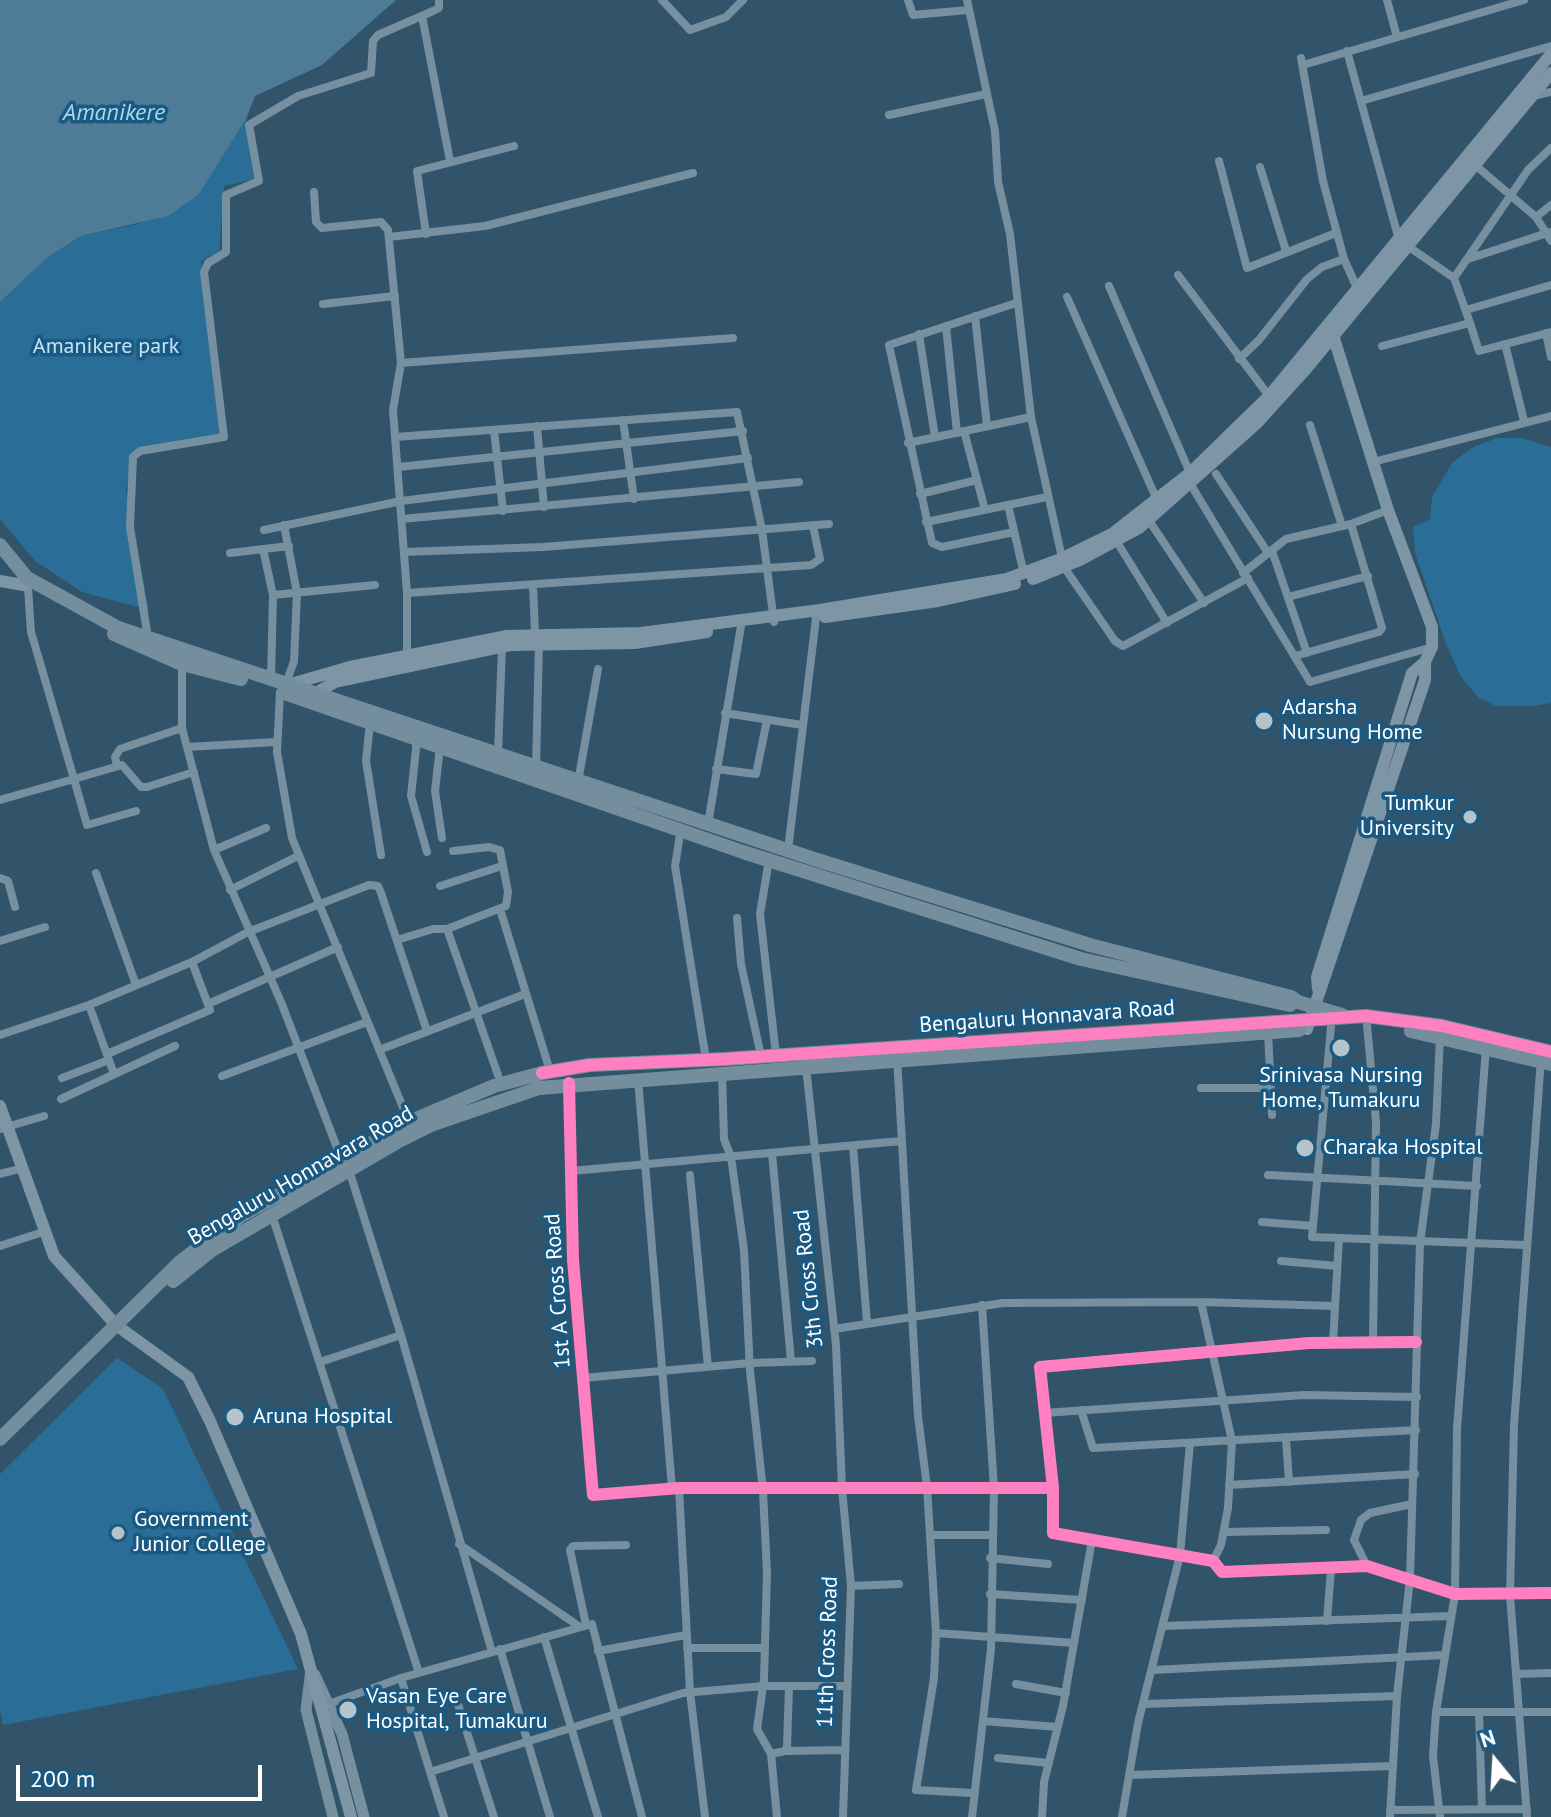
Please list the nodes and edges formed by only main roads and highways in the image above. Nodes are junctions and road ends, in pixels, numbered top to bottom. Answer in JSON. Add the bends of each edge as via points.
{"nodes":[{"id":1,"x":1551,"y":54,"type":"edge"},
{"id":2,"x":1551,"y":73,"type":"edge"},
{"id":3,"x":1403,"y":243,"type":"junction"},
{"id":4,"x":1331,"y":331,"type":"junction"},
{"id":5,"x":1190,"y":479,"type":"junction"},
{"id":6,"x":1147,"y":516,"type":"junction"},
{"id":7,"x":0,"y":545,"type":"edge"},
{"id":8,"x":0,"y":562,"type":"edge"},
{"id":9,"x":1063,"y":563,"type":"junction"},
{"id":10,"x":0,"y":581,"type":"edge"},
{"id":11,"x":28,"y":585,"type":"junction"},
{"id":12,"x":774,"y":619,"type":"junction"},
{"id":13,"x":537,"y":639,"type":"junction"},
{"id":14,"x":408,"y":661,"type":"junction"},
{"id":15,"x":279,"y":685,"type":"junction"},
{"id":16,"x":310,"y":697,"type":"junction"},
{"id":17,"x":497,"y":760,"type":"junction"},
{"id":18,"x":682,"y":823,"type":"junction"},
{"id":19,"x":1270,"y":1002,"type":"junction"},
{"id":20,"x":1307,"y":1014,"type":"junction"},
{"id":21,"x":1356,"y":1022,"type":"junction"},
{"id":22,"x":1262,"y":1028,"type":"junction"},
{"id":23,"x":897,"y":1054,"type":"junction"},
{"id":24,"x":1546,"y":1057,"type":"edge"},
{"id":25,"x":0,"y":1106,"type":"edge"},
{"id":26,"x":4,"y":1128,"type":"edge"},
{"id":27,"x":345,"y":1164,"type":"junction"},
{"id":28,"x":120,"y":1328,"type":"junction"},
{"id":29,"x":0,"y":1439,"type":"edge"},
{"id":30,"x":0,"y":1452,"type":"edge"},
{"id":31,"x":351,"y":1817,"type":"edge"}],
"edges":[{"from":1,"to":3,"type":"main road"},
{"from":2,"to":3,"type":"main road"},
{"from":3,"to":4,"type":"main road"},
{"from":3,"to":4,"type":"main road","via":[[1358,290]]},
{"from":4,"to":5,"type":"main road"},
{"from":4,"to":5,"type":"main road","via":[[1286,394]]},
{"from":4,"to":20,"type":"main road","via":[[1432,627],[1432,647],[1327,980]]},
{"from":5,"to":6,"type":"main road"},
{"from":5,"to":6,"type":"main road","via":[[1157,500]]},
{"from":6,"to":9,"type":"main road"},
{"from":6,"to":9,"type":"main road","via":[[1117,542]]},
{"from":7,"to":11,"type":"main road"},
{"from":8,"to":11,"type":"main road"},
{"from":9,"to":12,"type":"main road"},
{"from":9,"to":12,"type":"main road","via":[[975,594],[816,618]]},
{"from":10,"to":11,"type":"main road"},
{"from":11,"to":15,"type":"main road","via":[[118,628]]},
{"from":11,"to":15,"type":"main road","via":[[146,650],[182,664]]},
{"from":12,"to":13,"type":"main road"},
{"from":12,"to":13,"type":"main road","via":[[635,643]]},
{"from":13,"to":14,"type":"main road"},
{"from":13,"to":14,"type":"main road"},
{"from":14,"to":15,"type":"main road"},
{"from":14,"to":16,"type":"main road","via":[[335,682]]},
{"from":15,"to":16,"type":"main road"},
{"from":16,"to":17,"type":"main road"},
{"from":16,"to":17,"type":"main road","via":[[440,747]]},
{"from":17,"to":18,"type":"main road"},
{"from":17,"to":18,"type":"main road","via":[[578,782]]},
{"from":18,"to":19,"type":"main road","via":[[769,860],[1081,959]]},
{"from":18,"to":20,"type":"main road","via":[[708,824],[1090,945],[1291,997]]},
{"from":19,"to":20,"type":"main road"},
{"from":19,"to":22,"type":"main road","via":[[1273,1013]]},
{"from":20,"to":21,"type":"main road","name":"Bengaluru Honnavara Road"},
{"from":20,"to":21,"type":"main road","name":"Bengaluru Honnavara Road","via":[[1331,1027]]},
{"from":20,"to":22,"type":"main road","name":"Bengaluru Honnavara Road"},
{"from":21,"to":24,"type":"main road","name":"Bengaluru Honnavara Road"},
{"from":21,"to":24,"type":"main road","name":"Bengaluru Honnavara Road","via":[[1366,1016],[1442,1026]]},
{"from":22,"to":23,"type":"main road","name":"Bengaluru Honnavara Road"},
{"from":23,"to":27,"type":"main road","name":"Bengaluru Honnavara Road","via":[[806,1067],[539,1088],[431,1125]]},
{"from":23,"to":27,"type":"main road","name":"Bengaluru Honnavara Road","via":[[776,1055],[550,1071],[494,1086],[409,1122]]},
{"from":25,"to":26,"type":"main road"},
{"from":26,"to":28,"type":"main road","via":[[54,1256]]},
{"from":27,"to":28,"type":"main road","name":"Bengaluru Honnavara Road","via":[[199,1259]]},
{"from":27,"to":28,"type":"main road","name":"Bengaluru Honnavara Road","via":[[241,1216],[181,1261]]},
{"from":28,"to":29,"type":"main road","name":"Bengaluru Honnavara Road"},
{"from":28,"to":30,"type":"main road","name":"Bengaluru Honnavara Road"},
{"from":28,"to":31,"type":"main road","via":[[188,1377],[270,1556],[327,1704]]}]}
